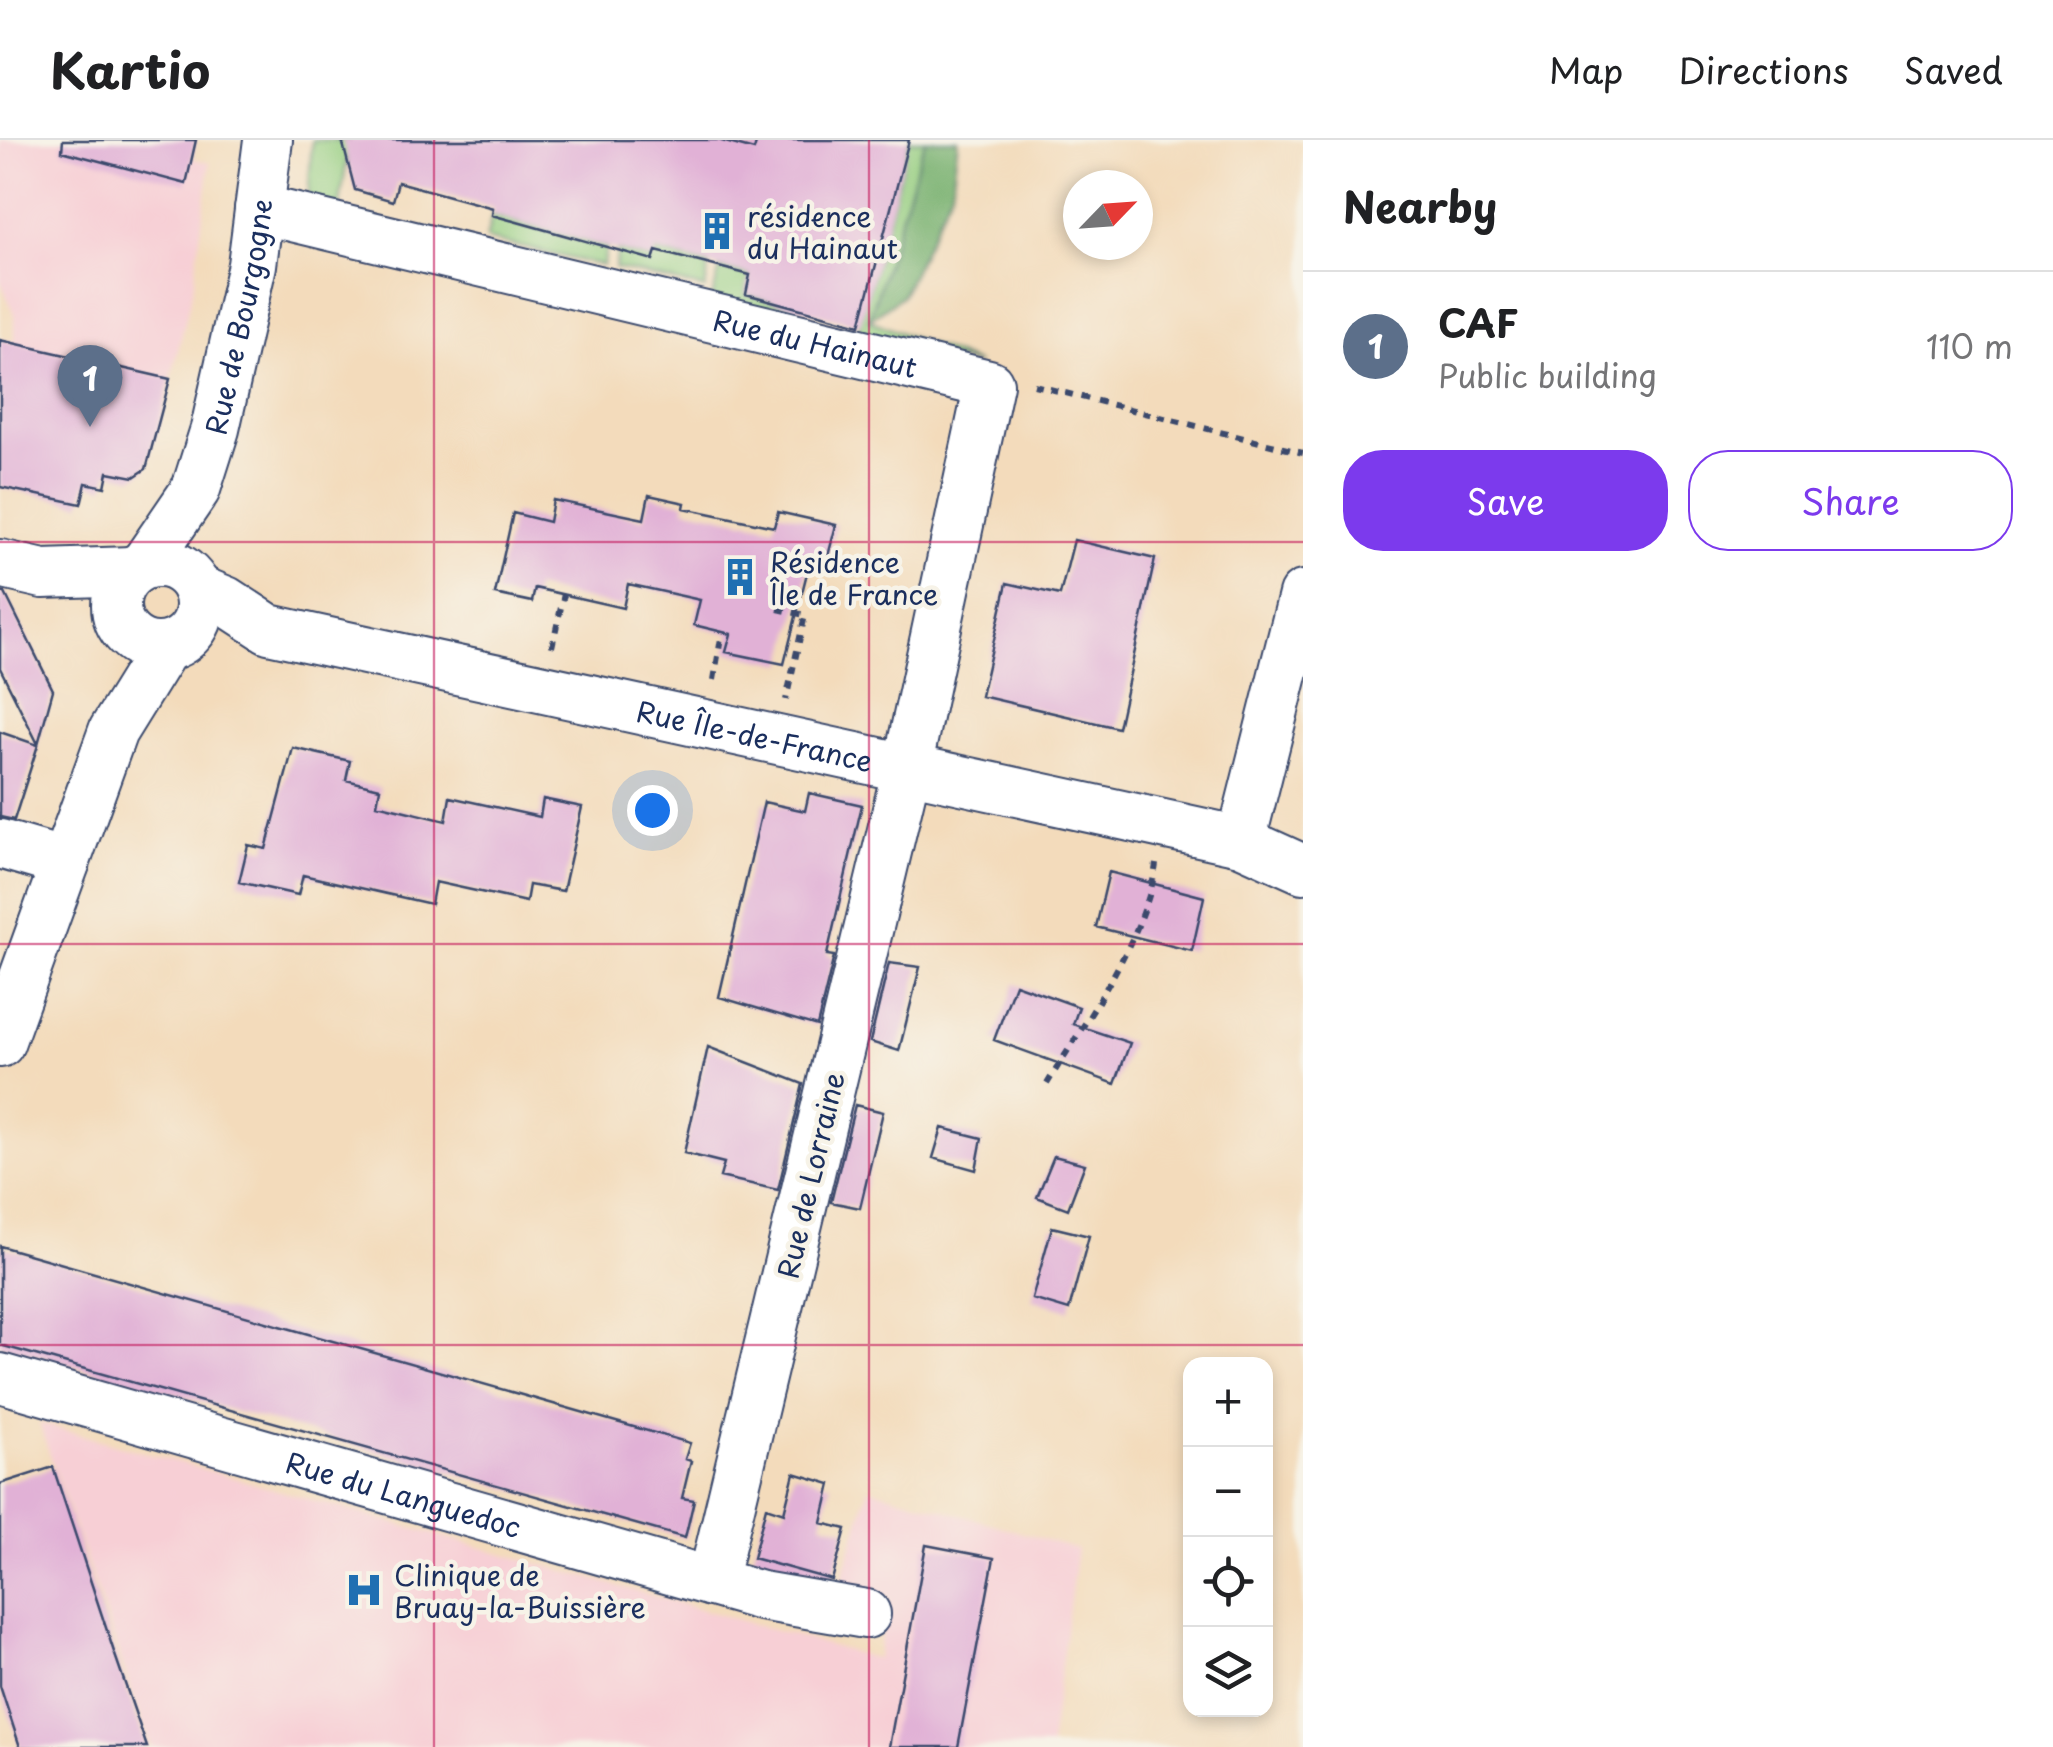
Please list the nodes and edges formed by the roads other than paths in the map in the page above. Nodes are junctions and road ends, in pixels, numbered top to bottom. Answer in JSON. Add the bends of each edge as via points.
{"nodes":[{"id":1,"x":268,"y":140,"type":"edge"},
{"id":2,"x":259,"y":209,"type":"junction"},
{"id":3,"x":196,"y":489,"type":"junction"},
{"id":4,"x":21,"y":569,"type":"edge"},
{"id":5,"x":195,"y":585,"type":"junction"},
{"id":6,"x":128,"y":592,"type":"junction"},
{"id":7,"x":1303,"y":595,"type":"edge"},
{"id":8,"x":269,"y":628,"type":"junction"},
{"id":9,"x":172,"y":645,"type":"junction"},
{"id":10,"x":114,"y":731,"type":"junction"},
{"id":11,"x":907,"y":768,"type":"junction"},
{"id":12,"x":1241,"y":841,"type":"junction"},
{"id":13,"x":0,"y":844,"type":"edge"},
{"id":14,"x":65,"y":863,"type":"junction"},
{"id":15,"x":1303,"y":868,"type":"edge"},
{"id":16,"x":0,"y":1043,"type":"edge"},
{"id":17,"x":0,"y":1378,"type":"edge"},
{"id":18,"x":712,"y":1582,"type":"junction"},
{"id":19,"x":866,"y":1614,"type":"dead end"}],
"edges":[{"from":1,"to":2,"type":"street","name":"Rue de Bourgogne"},
{"from":2,"to":3,"type":"street","name":"Rue de Bourgogne","via":[[216,429]]},
{"from":2,"to":11,"type":"street","name":"Rue du Hainaut","via":[[988,384]]},
{"from":3,"to":5,"type":"street","name":"Rue de Bourgogne"},
{"from":3,"to":6,"type":"street","name":"Rue de Bourgogne"},
{"from":4,"to":6,"type":"street"},
{"from":5,"to":6,"type":"street","via":[[171,564]]},
{"from":5,"to":8,"type":"street","name":"Rue Île-de-France"},
{"from":5,"to":9,"type":"street","via":[[197,621]]},
{"from":6,"to":9,"type":"street","via":[[136,642]]},
{"from":6,"to":10,"type":"street"},
{"from":7,"to":12,"type":"street"},
{"from":8,"to":9,"type":"street","name":"Rue Île-de-France"},
{"from":8,"to":11,"type":"street","name":"Rue Île-de-France"},
{"from":9,"to":10,"type":"street"},
{"from":10,"to":14,"type":"street"},
{"from":11,"to":12,"type":"street","name":"Rue Île-de-France"},
{"from":11,"to":18,"type":"street","name":"Rue de Lorraine"},
{"from":12,"to":15,"type":"street","name":"Rue Île-de-France"},
{"from":13,"to":14,"type":"street"},
{"from":14,"to":16,"type":"street"},
{"from":17,"to":18,"type":"street","name":"Rue du Languedoc"},
{"from":18,"to":19,"type":"street","name":"Rue du Languedoc"}]}
